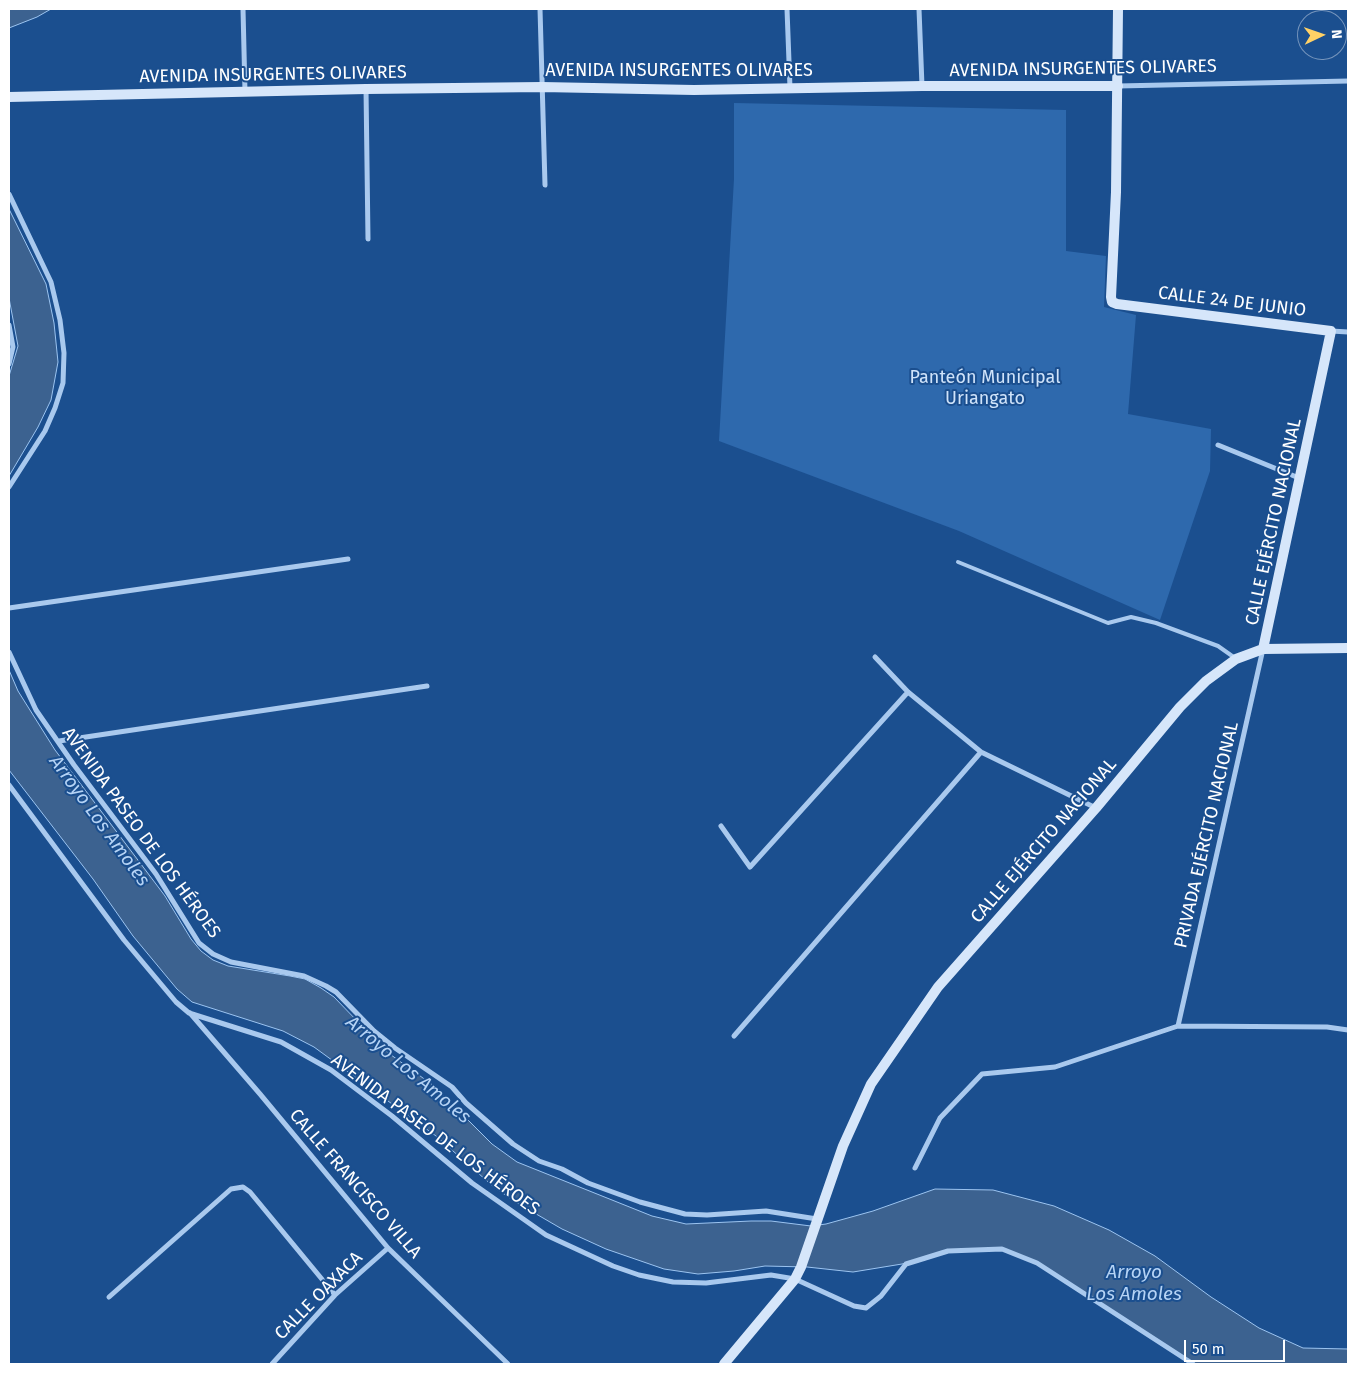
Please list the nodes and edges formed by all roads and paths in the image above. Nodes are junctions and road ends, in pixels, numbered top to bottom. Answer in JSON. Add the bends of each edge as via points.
{"nodes":[{"id":1,"x":242,"y":9,"type":"edge"},
{"id":2,"x":540,"y":9,"type":"edge"},
{"id":3,"x":787,"y":9,"type":"edge"},
{"id":4,"x":919,"y":9,"type":"edge"},
{"id":5,"x":1118,"y":9,"type":"edge"},
{"id":6,"x":1348,"y":80,"type":"edge"},
{"id":7,"x":922,"y":86,"type":"junction"},
{"id":8,"x":1118,"y":86,"type":"junction"},
{"id":9,"x":542,"y":87,"type":"junction"},
{"id":10,"x":366,"y":89,"type":"junction"},
{"id":11,"x":790,"y":89,"type":"junction"},
{"id":12,"x":245,"y":92,"type":"junction"},
{"id":13,"x":9,"y":97,"type":"edge"},
{"id":14,"x":545,"y":184,"type":"dead end"},
{"id":15,"x":9,"y":194,"type":"edge"},
{"id":16,"x":368,"y":239,"type":"dead end"},
{"id":17,"x":9,"y":325,"type":"edge"},
{"id":18,"x":1331,"y":331,"type":"junction"},
{"id":19,"x":1348,"y":332,"type":"edge"},
{"id":20,"x":9,"y":364,"type":"edge"},
{"id":21,"x":1218,"y":445,"type":"dead end"},
{"id":22,"x":1300,"y":478,"type":"junction"},
{"id":23,"x":9,"y":486,"type":"edge"},
{"id":24,"x":348,"y":559,"type":"dead end"},
{"id":25,"x":958,"y":562,"type":"dead end"},
{"id":26,"x":9,"y":608,"type":"edge"},
{"id":27,"x":1348,"y":648,"type":"edge"},
{"id":28,"x":1263,"y":650,"type":"junction"},
{"id":29,"x":9,"y":652,"type":"edge"},
{"id":30,"x":875,"y":657,"type":"dead end"},
{"id":31,"x":1236,"y":659,"type":"junction"},
{"id":32,"x":427,"y":686,"type":"dead end"},
{"id":33,"x":908,"y":692,"type":"junction"},
{"id":34,"x":59,"y":741,"type":"junction"},
{"id":35,"x":981,"y":752,"type":"junction"},
{"id":36,"x":9,"y":785,"type":"edge"},
{"id":37,"x":1096,"y":808,"type":"junction"},
{"id":38,"x":721,"y":826,"type":"dead end"},
{"id":39,"x":189,"y":1013,"type":"junction"},
{"id":40,"x":1178,"y":1026,"type":"junction"},
{"id":41,"x":1348,"y":1030,"type":"edge"},
{"id":42,"x":734,"y":1036,"type":"dead end"},
{"id":43,"x":915,"y":1168,"type":"dead end"},
{"id":44,"x":817,"y":1222,"type":"junction"},
{"id":45,"x":388,"y":1248,"type":"junction"},
{"id":46,"x":795,"y":1279,"type":"junction"},
{"id":47,"x":335,"y":1295,"type":"junction"},
{"id":48,"x":109,"y":1297,"type":"dead end"},
{"id":49,"x":272,"y":1364,"type":"edge"},
{"id":50,"x":508,"y":1364,"type":"edge"},
{"id":51,"x":724,"y":1364,"type":"edge"},
{"id":52,"x":1193,"y":1364,"type":"edge"}],
"edges":[{"from":1,"to":12,"type":"street"},
{"from":2,"to":9,"type":"street"},
{"from":3,"to":11,"type":"street"},
{"from":4,"to":7,"type":"street"},
{"from":5,"to":8,"type":"street"},
{"from":6,"to":8,"type":"street","name":"AVENIDA INSURGENTES OLIVARES"},
{"from":7,"to":8,"type":"street","name":"AVENIDA INSURGENTES OLIVARES"},
{"from":7,"to":11,"type":"street","name":"AVENIDA INSURGENTES OLIVARES"},
{"from":8,"to":18,"type":"street","name":"CALLE 24 DE JUNIO","via":[[1112,302]]},
{"from":9,"to":10,"type":"street","name":"AVENIDA INSURGENTES OLIVARES"},
{"from":9,"to":11,"type":"street","name":"AVENIDA INSURGENTES OLIVARES"},
{"from":9,"to":14,"type":"street"},
{"from":10,"to":12,"type":"street","name":"AVENIDA INSURGENTES OLIVARES"},
{"from":10,"to":16,"type":"street"},
{"from":12,"to":13,"type":"street","name":"AVENIDA INSURGENTES OLIVARES"},
{"from":15,"to":23,"type":"street","via":[[51,282],[64,352],[63,383],[55,408],[45,431]]},
{"from":17,"to":20,"type":"street","via":[[13,347]]},
{"from":18,"to":19,"type":"street","name":"CALLE 24 DE JUNIO"},
{"from":18,"to":22,"type":"street","name":"CALLE EJÉRCITO NACIONAL"},
{"from":21,"to":22,"type":"street"},
{"from":22,"to":28,"type":"street","name":"CALLE EJÉRCITO NACIONAL"},
{"from":24,"to":26,"type":"street"},
{"from":25,"to":31,"type":"lane","via":[[1108,623],[1131,617],[1156,623],[1218,646]]},
{"from":27,"to":28,"type":"street"},
{"from":28,"to":31,"type":"street","name":"CALLE EJÉRCITO NACIONAL"},
{"from":28,"to":40,"type":"street","name":"PRIVADA EJÉRCITO NACIONAL"},
{"from":29,"to":34,"type":"street","name":"AVENIDA PASEO DE LOS HÉROES","via":[[36,710]]},
{"from":30,"to":33,"type":"street"},
{"from":31,"to":37,"type":"street","name":"CALLE EJÉRCITO NACIONAL","via":[[1206,681],[1180,707]]},
{"from":32,"to":34,"type":"street"},
{"from":33,"to":35,"type":"street"},
{"from":33,"to":38,"type":"street","via":[[750,867]]},
{"from":34,"to":44,"type":"street","name":"AVENIDA PASEO DE LOS HÉROES","via":[[156,874],[198,943],[231,962],[304,976],[336,992],[374,1031],[452,1087],[512,1144],[539,1161],[588,1183],[685,1214],[766,1211]]},
{"from":35,"to":37,"type":"street"},
{"from":35,"to":42,"type":"street"},
{"from":36,"to":39,"type":"street","name":"AVENIDA PASEO DE LOS HÉROES","via":[[124,940],[161,986]]},
{"from":37,"to":44,"type":"street","name":"CALLE EJÉRCITO NACIONAL","via":[[938,987],[876,1076],[843,1146]]},
{"from":39,"to":45,"type":"street","name":"CALLE FRANCISCO VILLA"},
{"from":39,"to":46,"type":"street","name":"AVENIDA PASEO DE LOS HÉROES","via":[[280,1042],[331,1070],[506,1209],[546,1235],[613,1266],[673,1282],[706,1283],[771,1275]]},
{"from":40,"to":41,"type":"street"},
{"from":40,"to":43,"type":"street","via":[[1055,1067],[982,1074],[940,1118]]},
{"from":44,"to":46,"type":"street","name":"CALLE EJÉRCITO NACIONAL"},
{"from":45,"to":47,"type":"street","name":"CALLE OAXACA"},
{"from":45,"to":50,"type":"street","name":"CALLE FRANCISCO VILLA"},
{"from":46,"to":51,"type":"street","name":"CALLE EJÉRCITO NACIONAL"},
{"from":46,"to":52,"type":"street","name":"AVENIDA PASEO DE LOS HÉROES","via":[[854,1306],[866,1308],[881,1296],[906,1264],[948,1251],[1002,1249],[1037,1263]]},
{"from":47,"to":48,"type":"street","via":[[243,1187],[231,1189]]},
{"from":47,"to":49,"type":"street","name":"CALLE OAXACA"}]}
